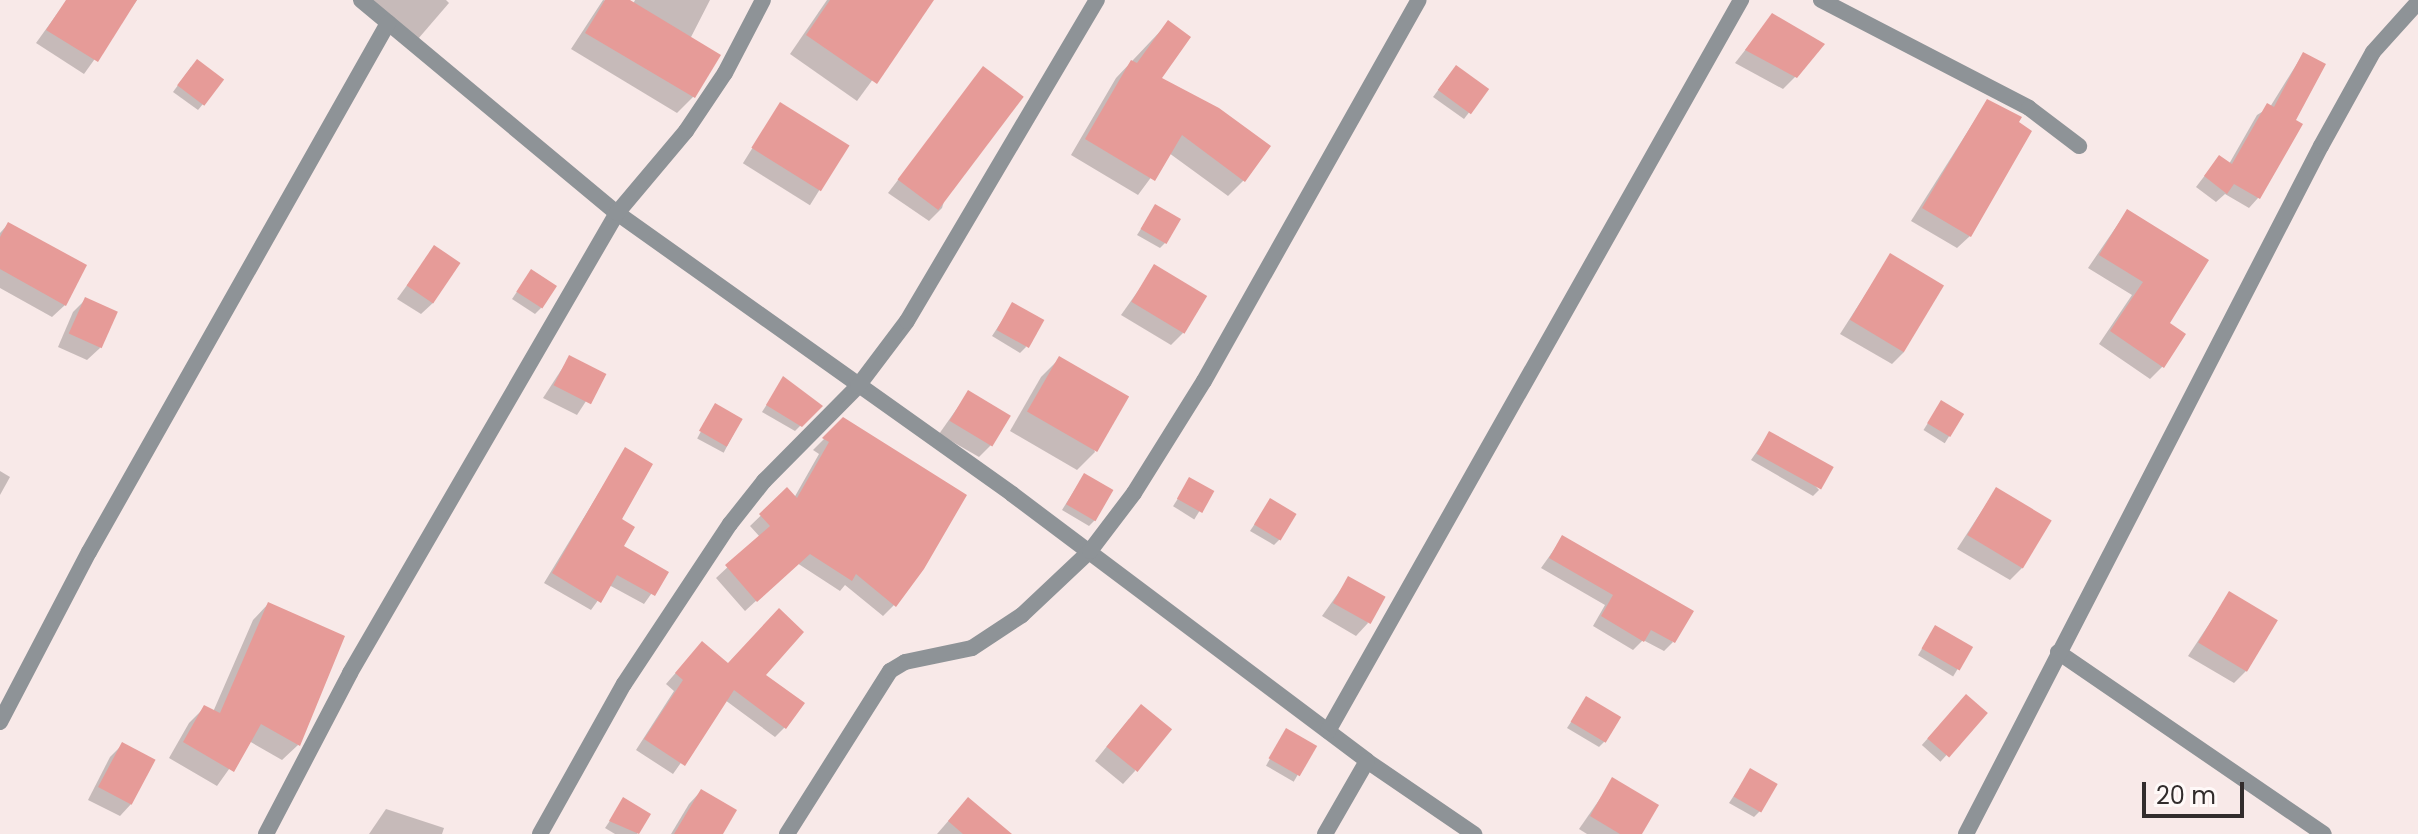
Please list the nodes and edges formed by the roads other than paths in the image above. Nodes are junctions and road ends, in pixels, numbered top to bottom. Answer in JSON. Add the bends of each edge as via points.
{"nodes":[{"id":1,"x":361,"y":0,"type":"edge"},
{"id":2,"x":763,"y":0,"type":"edge"},
{"id":3,"x":1097,"y":0,"type":"edge"},
{"id":4,"x":1419,"y":0,"type":"edge"},
{"id":5,"x":1741,"y":0,"type":"edge"},
{"id":6,"x":1821,"y":0,"type":"edge"},
{"id":7,"x":2418,"y":2,"type":"edge"},
{"id":8,"x":388,"y":23,"type":"junction"},
{"id":9,"x":2079,"y":146,"type":"dead end"},
{"id":10,"x":617,"y":213,"type":"junction"},
{"id":11,"x":858,"y":386,"type":"junction"},
{"id":12,"x":1090,"y":551,"type":"junction"},
{"id":13,"x":2058,"y":652,"type":"junction"},
{"id":14,"x":0,"y":722,"type":"edge"},
{"id":15,"x":1328,"y":731,"type":"junction"},
{"id":16,"x":1367,"y":761,"type":"junction"},
{"id":17,"x":266,"y":834,"type":"edge"},
{"id":18,"x":540,"y":834,"type":"edge"},
{"id":19,"x":787,"y":834,"type":"edge"},
{"id":20,"x":1325,"y":834,"type":"edge"},
{"id":21,"x":1474,"y":834,"type":"edge"},
{"id":22,"x":1966,"y":834,"type":"edge"},
{"id":23,"x":2324,"y":834,"type":"edge"}],
"edges":[{"from":1,"to":8,"type":"street"},
{"from":2,"to":10,"type":"street","via":[[725,73],[686,131]]},
{"from":3,"to":11,"type":"street","via":[[907,321]]},
{"from":4,"to":12,"type":"street","via":[[1182,419]]},
{"from":5,"to":15,"type":"street"},
{"from":6,"to":9,"type":"street","via":[[2029,108]]},
{"from":7,"to":13,"type":"street","via":[[2373,52]]},
{"from":8,"to":10,"type":"street"},
{"from":8,"to":14,"type":"street","via":[[89,552]]},
{"from":10,"to":11,"type":"street"},
{"from":10,"to":17,"type":"street","via":[[350,673]]},
{"from":11,"to":12,"type":"street"},
{"from":11,"to":18,"type":"street","via":[[764,481],[730,524],[609,708]]},
{"from":12,"to":15,"type":"street"},
{"from":12,"to":19,"type":"street","via":[[997,633],[972,648],[905,662],[890,671]]},
{"from":13,"to":22,"type":"street"},
{"from":13,"to":23,"type":"street"},
{"from":15,"to":16,"type":"street"},
{"from":16,"to":20,"type":"street"},
{"from":16,"to":21,"type":"street"}]}
